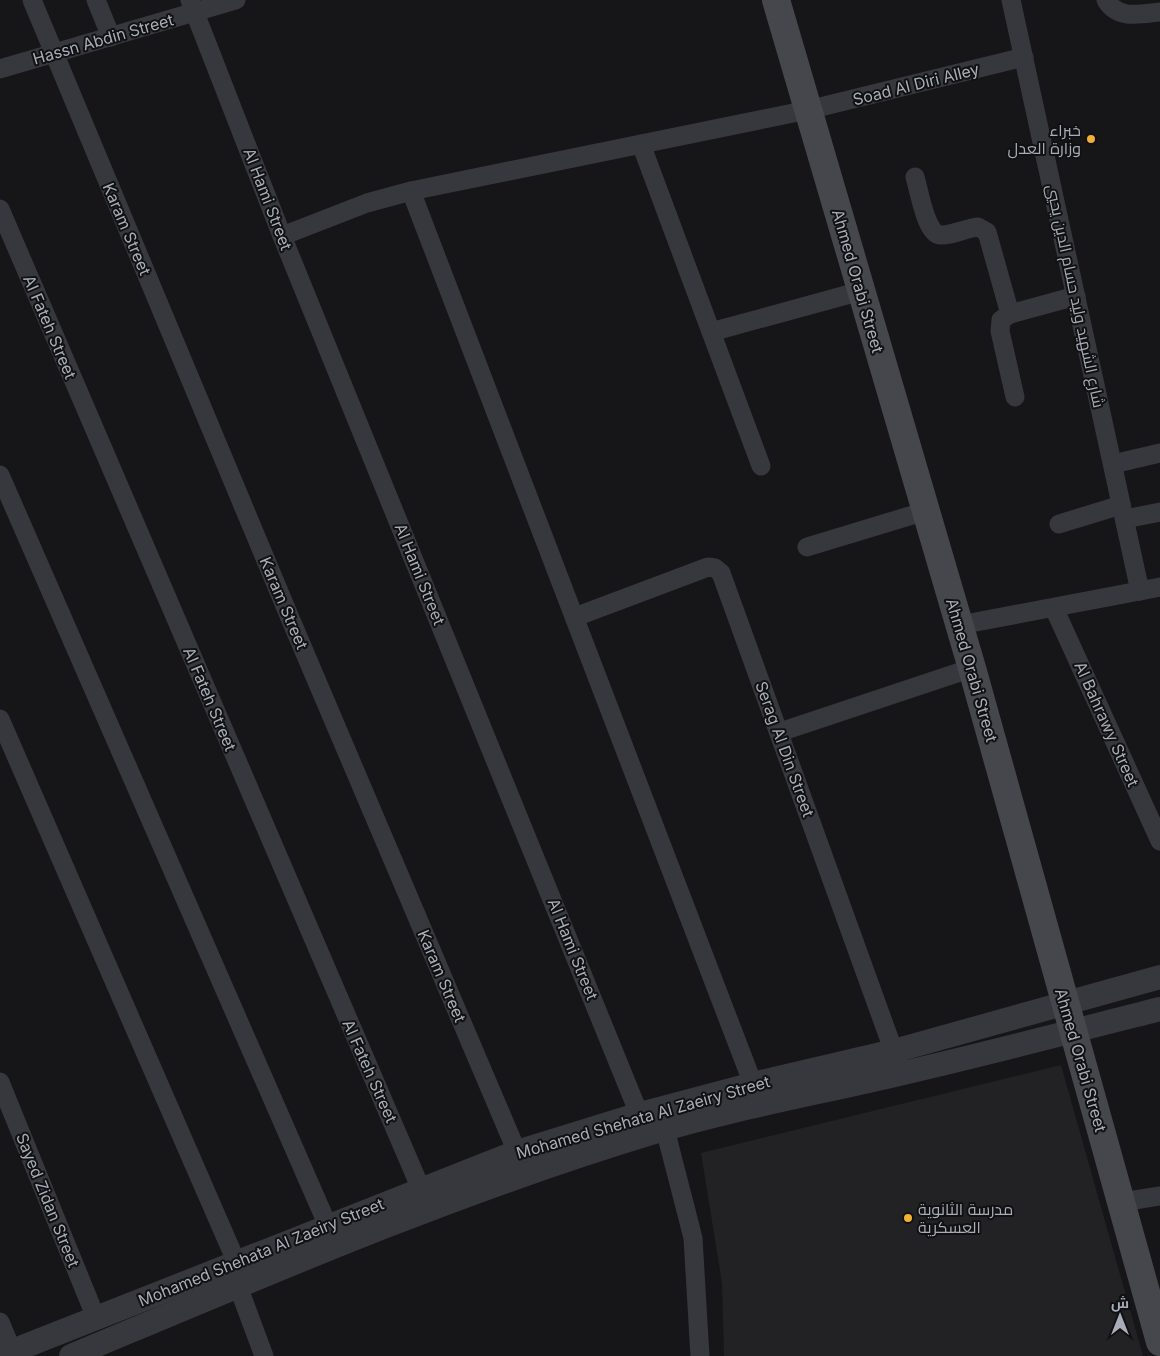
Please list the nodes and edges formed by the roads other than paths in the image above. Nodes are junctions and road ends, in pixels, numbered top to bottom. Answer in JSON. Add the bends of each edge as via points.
{"nodes":[{"id":1,"x":32,"y":0,"type":"edge"},
{"id":2,"x":96,"y":0,"type":"edge"},
{"id":3,"x":236,"y":0,"type":"edge"},
{"id":4,"x":776,"y":0,"type":"edge"},
{"id":5,"x":1011,"y":0,"type":"edge"},
{"id":6,"x":1106,"y":0,"type":"edge"},
{"id":7,"x":193,"y":6,"type":"edge"},
{"id":8,"x":1160,"y":12,"type":"edge"},
{"id":9,"x":111,"y":36,"type":"junction"},
{"id":10,"x":52,"y":53,"type":"junction"},
{"id":11,"x":1024,"y":57,"type":"junction"},
{"id":12,"x":0,"y":69,"type":"edge"},
{"id":13,"x":808,"y":110,"type":"junction"},
{"id":14,"x":641,"y":144,"type":"junction"},
{"id":15,"x":915,"y":177,"type":"dead end"},
{"id":16,"x":411,"y":191,"type":"junction"},
{"id":17,"x":0,"y":209,"type":"edge"},
{"id":18,"x":282,"y":236,"type":"junction"},
{"id":19,"x":862,"y":291,"type":"junction"},
{"id":20,"x":1076,"y":296,"type":"junction"},
{"id":21,"x":1010,"y":314,"type":"junction"},
{"id":22,"x":711,"y":332,"type":"junction"},
{"id":23,"x":1015,"y":397,"type":"dead end"},
{"id":24,"x":1160,"y":452,"type":"edge"},
{"id":25,"x":1112,"y":464,"type":"junction"},
{"id":26,"x":761,"y":466,"type":"dead end"},
{"id":27,"x":0,"y":475,"type":"edge"},
{"id":28,"x":926,"y":511,"type":"junction"},
{"id":29,"x":1123,"y":512,"type":"junction"},
{"id":30,"x":1160,"y":512,"type":"edge"},
{"id":31,"x":1059,"y":524,"type":"dead end"},
{"id":32,"x":807,"y":547,"type":"dead end"},
{"id":33,"x":1160,"y":587,"type":"edge"},
{"id":34,"x":1140,"y":591,"type":"junction"},
{"id":35,"x":1054,"y":608,"type":"junction"},
{"id":36,"x":575,"y":617,"type":"junction"},
{"id":37,"x":960,"y":626,"type":"junction"},
{"id":38,"x":972,"y":668,"type":"junction"},
{"id":39,"x":0,"y":719,"type":"edge"},
{"id":40,"x":780,"y":732,"type":"junction"},
{"id":41,"x":1160,"y":841,"type":"edge"},
{"id":42,"x":1160,"y":977,"type":"edge"},
{"id":43,"x":1064,"y":1004,"type":"junction"},
{"id":44,"x":1160,"y":1009,"type":"edge"},
{"id":45,"x":1072,"y":1032,"type":"junction"},
{"id":46,"x":894,"y":1051,"type":"junction"},
{"id":47,"x":902,"y":1073,"type":"junction"},
{"id":48,"x":0,"y":1082,"type":"edge"},
{"id":49,"x":753,"y":1084,"type":"junction"},
{"id":50,"x":651,"y":1126,"type":"junction"},
{"id":51,"x":517,"y":1152,"type":"junction"},
{"id":52,"x":421,"y":1188,"type":"junction"},
{"id":53,"x":1160,"y":1196,"type":"edge"},
{"id":54,"x":1122,"y":1202,"type":"junction"},
{"id":55,"x":328,"y":1226,"type":"junction"},
{"id":56,"x":236,"y":1261,"type":"junction"},
{"id":57,"x":238,"y":1286,"type":"junction"},
{"id":58,"x":96,"y":1318,"type":"junction"},
{"id":59,"x":0,"y":1322,"type":"edge"},
{"id":60,"x":1158,"y":1325,"type":"edge"},
{"id":61,"x":6,"y":1353,"type":"edge"},
{"id":62,"x":71,"y":1356,"type":"edge"},
{"id":63,"x":264,"y":1356,"type":"edge"},
{"id":64,"x":700,"y":1356,"type":"edge"}],
"edges":[{"from":1,"to":10,"type":"street","name":"Karam Street"},
{"from":2,"to":9,"type":"street"},
{"from":3,"to":7,"type":"street","name":"Hassn Abdin Street"},
{"from":4,"to":13,"type":"main road","name":"Ahmed Orabi Street"},
{"from":5,"to":11,"type":"street","name":"شارع الشهيد وليد حسام الدين يحيي"},
{"from":6,"to":8,"type":"street","via":[[1122,14]]},
{"from":7,"to":9,"type":"street","name":"Hassn Abdin Street"},
{"from":7,"to":18,"type":"street","name":"Al Hami Street"},
{"from":9,"to":10,"type":"street","name":"Hassn Abdin Street"},
{"from":10,"to":12,"type":"street","name":"Hassn Abdin Street"},
{"from":10,"to":51,"type":"street","name":"Karam Street"},
{"from":11,"to":13,"type":"street","name":"Soad Al Diri Alley"},
{"from":11,"to":20,"type":"street","name":"شارع الشهيد وليد حسام الدين يحيي"},
{"from":13,"to":14,"type":"street","name":"Soad Al Diri Alley"},
{"from":13,"to":19,"type":"main road","name":"Ahmed Orabi Street"},
{"from":14,"to":16,"type":"street","name":"Soad Al Diri Alley"},
{"from":14,"to":22,"type":"street"},
{"from":15,"to":21,"type":"street","via":[[928,226],[933,233],[942,236],[978,227],[987,232]]},
{"from":16,"to":18,"type":"street","name":"Soad Al Diri Alley","via":[[367,203]]},
{"from":16,"to":36,"type":"street"},
{"from":17,"to":52,"type":"street","name":"Al Fateh Street"},
{"from":18,"to":50,"type":"street","name":"Al Hami Street"},
{"from":19,"to":22,"type":"street"},
{"from":19,"to":28,"type":"main road","name":"Ahmed Orabi Street"},
{"from":20,"to":21,"type":"street"},
{"from":20,"to":25,"type":"street","name":"شارع الشهيد وليد حسام الدين يحيي"},
{"from":21,"to":23,"type":"street","via":[[999,325]]},
{"from":22,"to":26,"type":"street"},
{"from":24,"to":25,"type":"street"},
{"from":25,"to":29,"type":"street","name":"شارع الشهيد وليد حسام الدين يحيي"},
{"from":27,"to":55,"type":"street"},
{"from":28,"to":32,"type":"street"},
{"from":28,"to":37,"type":"main road","name":"Ahmed Orabi Street"},
{"from":29,"to":30,"type":"street"},
{"from":29,"to":31,"type":"street"},
{"from":29,"to":34,"type":"street","name":"شارع الشهيد وليد حسام الدين يحيي"},
{"from":33,"to":34,"type":"street"},
{"from":34,"to":35,"type":"street"},
{"from":35,"to":37,"type":"street"},
{"from":35,"to":41,"type":"street","name":"Al Bahrawy Street"},
{"from":36,"to":40,"type":"street","name":"Serag Al Din Street","via":[[708,566],[715,568],[721,573]]},
{"from":36,"to":49,"type":"street"},
{"from":37,"to":38,"type":"main road","name":"Ahmed Orabi Street"},
{"from":38,"to":40,"type":"street"},
{"from":38,"to":43,"type":"main road","name":"Ahmed Orabi Street"},
{"from":39,"to":56,"type":"street"},
{"from":40,"to":46,"type":"street","name":"Serag Al Din Street"},
{"from":42,"to":43,"type":"street","name":"Mohamed Shehata Al Zaeiry Street"},
{"from":43,"to":45,"type":"main road","name":"Ahmed Orabi Street"},
{"from":43,"to":46,"type":"street","name":"Mohamed Shehata Al Zaeiry Street"},
{"from":44,"to":45,"type":"street","name":"Mohamed Shehata Al Zaeiry Street"},
{"from":45,"to":47,"type":"street","name":"Mohamed Shehata Al Zaeiry Street"},
{"from":45,"to":54,"type":"main road","name":"Ahmed Orabi Street"},
{"from":46,"to":47,"type":"street","name":"Serag Al Din Street"},
{"from":46,"to":49,"type":"street","name":"Mohamed Shehata Al Zaeiry Street"},
{"from":47,"to":50,"type":"street","name":"Mohamed Shehata Al Zaeiry Street"},
{"from":48,"to":58,"type":"street","name":"Sayed Zidan Street"},
{"from":49,"to":50,"type":"street","name":"Mohamed Shehata Al Zaeiry Street"},
{"from":50,"to":51,"type":"street","name":"Mohamed Shehata Al Zaeiry Street"},
{"from":50,"to":57,"type":"street","name":"Mohamed Shehata Al Zaeiry Street"},
{"from":50,"to":64,"type":"street","name":"Al Hami Street","via":[[693,1238]]},
{"from":51,"to":52,"type":"street","name":"Mohamed Shehata Al Zaeiry Street"},
{"from":52,"to":55,"type":"street","name":"Mohamed Shehata Al Zaeiry Street"},
{"from":53,"to":54,"type":"street"},
{"from":54,"to":60,"type":"main road","name":"Ahmed Orabi Street"},
{"from":55,"to":56,"type":"street","name":"Mohamed Shehata Al Zaeiry Street"},
{"from":56,"to":58,"type":"street","name":"Mohamed Shehata Al Zaeiry Street"},
{"from":57,"to":62,"type":"street","name":"Mohamed Shehata Al Zaeiry Street"},
{"from":57,"to":63,"type":"street"},
{"from":58,"to":61,"type":"street","name":"Mohamed Shehata Al Zaeiry Street"},
{"from":59,"to":61,"type":"street"}]}
